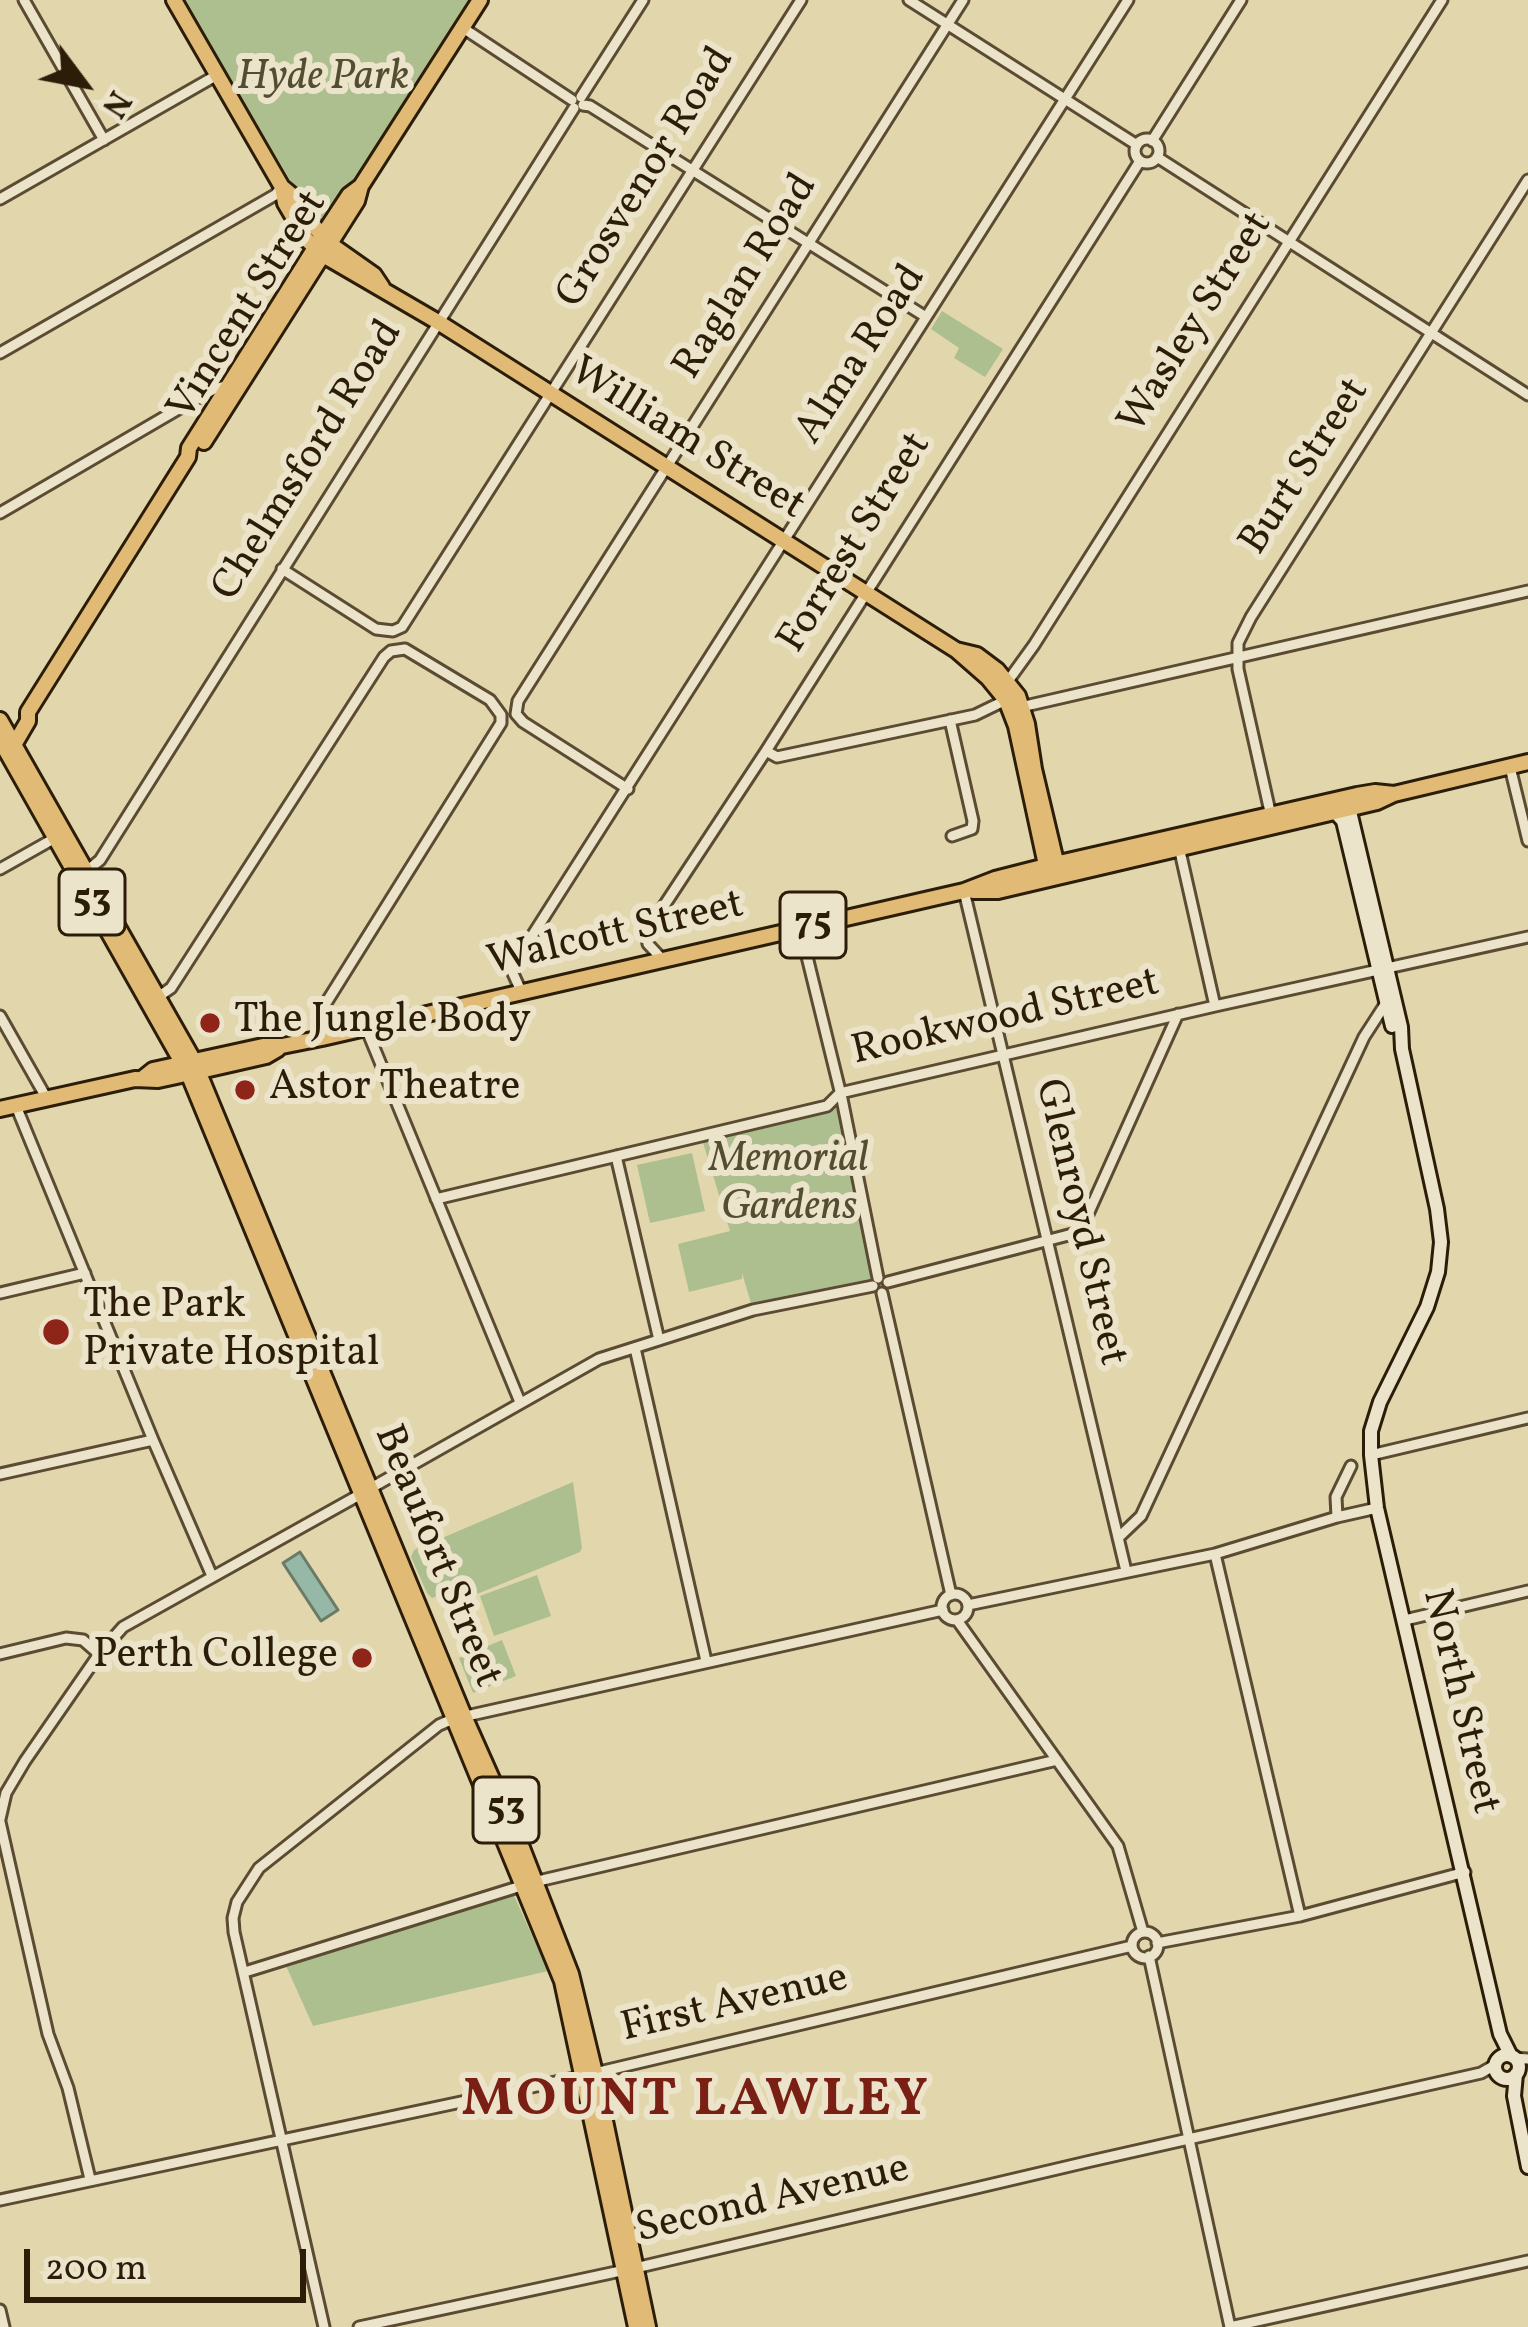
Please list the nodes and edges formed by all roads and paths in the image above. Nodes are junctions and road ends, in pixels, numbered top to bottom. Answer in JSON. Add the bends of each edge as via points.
{"nodes":[{"id":1,"x":24,"y":0,"type":"edge"},
{"id":2,"x":174,"y":0,"type":"edge"},
{"id":3,"x":480,"y":0,"type":"edge"},
{"id":4,"x":643,"y":0,"type":"edge"},
{"id":5,"x":800,"y":0,"type":"edge"},
{"id":6,"x":909,"y":0,"type":"edge"},
{"id":7,"x":963,"y":0,"type":"edge"},
{"id":8,"x":1128,"y":0,"type":"edge"},
{"id":9,"x":1241,"y":0,"type":"edge"},
{"id":10,"x":1442,"y":0,"type":"edge"},
{"id":11,"x":948,"y":25,"type":"junction"},
{"id":12,"x":463,"y":28,"type":"junction"},
{"id":13,"x":217,"y":75,"type":"junction"},
{"id":14,"x":1065,"y":99,"type":"junction"},
{"id":15,"x":578,"y":103,"type":"junction"},
{"id":16,"x":104,"y":140,"type":"junction"},
{"id":17,"x":1152,"y":141,"type":"junction"},
{"id":18,"x":1137,"y":145,"type":"junction"},
{"id":19,"x":1157,"y":157,"type":"junction"},
{"id":20,"x":1140,"y":161,"type":"junction"},
{"id":21,"x":692,"y":171,"type":"junction"},
{"id":22,"x":1528,"y":180,"type":"edge"},
{"id":23,"x":282,"y":187,"type":"junction"},
{"id":24,"x":0,"y":199,"type":"edge"},
{"id":25,"x":1290,"y":241,"type":"junction"},
{"id":26,"x":808,"y":244,"type":"junction"},
{"id":27,"x":322,"y":246,"type":"junction"},
{"id":28,"x":926,"y":317,"type":"junction"},
{"id":29,"x":438,"y":322,"type":"junction"},
{"id":30,"x":1431,"y":335,"type":"junction"},
{"id":31,"x":0,"y":353,"type":"edge"},
{"id":32,"x":229,"y":385,"type":"junction"},
{"id":33,"x":550,"y":394,"type":"junction"},
{"id":34,"x":1528,"y":395,"type":"edge"},
{"id":35,"x":200,"y":397,"type":"junction"},
{"id":36,"x":208,"y":418,"type":"junction"},
{"id":37,"x":188,"y":457,"type":"junction"},
{"id":38,"x":666,"y":468,"type":"junction"},
{"id":39,"x":0,"y":513,"type":"edge"},
{"id":40,"x":784,"y":542,"type":"junction"},
{"id":41,"x":282,"y":568,"type":"junction"},
{"id":42,"x":1528,"y":591,"type":"edge"},
{"id":43,"x":864,"y":593,"type":"junction"},
{"id":44,"x":956,"y":650,"type":"junction"},
{"id":45,"x":1238,"y":657,"type":"junction"},
{"id":46,"x":1008,"y":681,"type":"junction"},
{"id":47,"x":1014,"y":703,"type":"junction"},
{"id":48,"x":28,"y":712,"type":"junction"},
{"id":49,"x":950,"y":720,"type":"junction"},
{"id":50,"x":3,"y":731,"type":"edge"},
{"id":51,"x":766,"y":752,"type":"junction"},
{"id":52,"x":1528,"y":763,"type":"edge"},
{"id":53,"x":1510,"y":766,"type":"junction"},
{"id":54,"x":628,"y":789,"type":"junction"},
{"id":55,"x":1344,"y":806,"type":"junction"},
{"id":56,"x":1271,"y":816,"type":"junction"},
{"id":57,"x":952,"y":836,"type":"dead end"},
{"id":58,"x":55,"y":838,"type":"junction"},
{"id":59,"x":1528,"y":841,"type":"edge"},
{"id":60,"x":1178,"y":843,"type":"junction"},
{"id":61,"x":0,"y":869,"type":"edge"},
{"id":62,"x":79,"y":870,"type":"junction"},
{"id":63,"x":1052,"y":871,"type":"junction"},
{"id":64,"x":964,"y":891,"type":"junction"},
{"id":65,"x":800,"y":928,"type":"junction"},
{"id":66,"x":1528,"y":937,"type":"edge"},
{"id":67,"x":662,"y":959,"type":"junction"},
{"id":68,"x":1384,"y":970,"type":"junction"},
{"id":69,"x":521,"y":991,"type":"junction"},
{"id":70,"x":158,"y":997,"type":"junction"},
{"id":71,"x":1386,"y":1002,"type":"junction"},
{"id":72,"x":1215,"y":1006,"type":"junction"},
{"id":73,"x":1178,"y":1014,"type":"junction"},
{"id":74,"x":0,"y":1016,"type":"edge"},
{"id":75,"x":1372,"y":1026,"type":"junction"},
{"id":76,"x":366,"y":1028,"type":"junction"},
{"id":77,"x":1393,"y":1028,"type":"junction"},
{"id":78,"x":322,"y":1038,"type":"junction"},
{"id":79,"x":1402,"y":1049,"type":"junction"},
{"id":80,"x":1004,"y":1054,"type":"junction"},
{"id":81,"x":191,"y":1067,"type":"junction"},
{"id":82,"x":840,"y":1093,"type":"junction"},
{"id":83,"x":47,"y":1099,"type":"junction"},
{"id":84,"x":8,"y":1108,"type":"edge"},
{"id":85,"x":616,"y":1156,"type":"junction"},
{"id":86,"x":436,"y":1198,"type":"junction"},
{"id":87,"x":1048,"y":1240,"type":"junction"},
{"id":88,"x":85,"y":1273,"type":"junction"},
{"id":89,"x":880,"y":1285,"type":"junction"},
{"id":90,"x":0,"y":1293,"type":"edge"},
{"id":91,"x":659,"y":1340,"type":"junction"},
{"id":92,"x":635,"y":1348,"type":"junction"},
{"id":93,"x":520,"y":1402,"type":"junction"},
{"id":94,"x":1528,"y":1418,"type":"edge"},
{"id":95,"x":153,"y":1440,"type":"junction"},
{"id":96,"x":1371,"y":1455,"type":"junction"},
{"id":97,"x":1351,"y":1466,"type":"dead end"},
{"id":98,"x":0,"y":1474,"type":"edge"},
{"id":99,"x":366,"y":1491,"type":"junction"},
{"id":100,"x":1377,"y":1508,"type":"junction"},
{"id":101,"x":1337,"y":1517,"type":"junction"},
{"id":102,"x":1118,"y":1538,"type":"junction"},
{"id":103,"x":1215,"y":1554,"type":"junction"},
{"id":104,"x":1126,"y":1571,"type":"junction"},
{"id":105,"x":212,"y":1576,"type":"junction"},
{"id":106,"x":1528,"y":1592,"type":"edge"},
{"id":107,"x":951,"y":1595,"type":"junction"},
{"id":108,"x":968,"y":1605,"type":"junction"},
{"id":109,"x":943,"y":1610,"type":"junction"},
{"id":110,"x":957,"y":1620,"type":"junction"},
{"id":111,"x":1406,"y":1620,"type":"junction"},
{"id":112,"x":0,"y":1654,"type":"edge"},
{"id":113,"x":99,"y":1654,"type":"junction"},
{"id":114,"x":706,"y":1661,"type":"junction"},
{"id":115,"x":452,"y":1720,"type":"junction"},
{"id":116,"x":1057,"y":1760,"type":"junction"},
{"id":117,"x":0,"y":1821,"type":"edge"},
{"id":118,"x":1465,"y":1872,"type":"junction"},
{"id":119,"x":529,"y":1884,"type":"junction"},
{"id":120,"x":1300,"y":1916,"type":"junction"},
{"id":121,"x":1143,"y":1932,"type":"junction"},
{"id":122,"x":1157,"y":1943,"type":"junction"},
{"id":123,"x":1132,"y":1946,"type":"junction"},
{"id":124,"x":1149,"y":1956,"type":"junction"},
{"id":125,"x":245,"y":1972,"type":"junction"},
{"id":126,"x":1511,"y":2066,"type":"edge"},
{"id":127,"x":589,"y":2074,"type":"junction"},
{"id":128,"x":1188,"y":2139,"type":"junction"},
{"id":129,"x":281,"y":2140,"type":"junction"},
{"id":130,"x":1528,"y":2167,"type":"edge"},
{"id":131,"x":90,"y":2179,"type":"junction"},
{"id":132,"x":0,"y":2200,"type":"edge"},
{"id":133,"x":1528,"y":2261,"type":"edge"},
{"id":134,"x":629,"y":2270,"type":"junction"},
{"id":135,"x":0,"y":2310,"type":"edge"},
{"id":136,"x":4,"y":2327,"type":"edge"},
{"id":137,"x":324,"y":2327,"type":"edge"},
{"id":138,"x":359,"y":2327,"type":"edge"},
{"id":139,"x":636,"y":2327,"type":"edge"},
{"id":140,"x":648,"y":2327,"type":"edge"},
{"id":141,"x":1230,"y":2327,"type":"edge"}],
"edges":[{"from":1,"to":16,"type":"street"},
{"from":2,"to":13,"type":"main road","name":"William Street"},
{"from":3,"to":12,"type":"main road","name":"Vincent Street"},
{"from":4,"to":15,"type":"street","name":"Chelmsford Road"},
{"from":5,"to":21,"type":"street","name":"Grosvenor Road"},
{"from":6,"to":11,"type":"street"},
{"from":7,"to":11,"type":"street","name":"Raglan Road"},
{"from":8,"to":14,"type":"street","name":"Alma Road"},
{"from":9,"to":17,"type":"street"},
{"from":10,"to":25,"type":"street","name":"Wasley Street"},
{"from":11,"to":14,"type":"street"},
{"from":11,"to":26,"type":"street","name":"Raglan Road"},
{"from":12,"to":15,"type":"street"},
{"from":12,"to":27,"type":"main road","name":"Vincent Street"},
{"from":13,"to":16,"type":"street"},
{"from":13,"to":23,"type":"main road","name":"William Street"},
{"from":14,"to":18,"type":"street"},
{"from":14,"to":28,"type":"street","name":"Alma Road"},
{"from":15,"to":21,"type":"street"},
{"from":15,"to":29,"type":"street","name":"Chelmsford Road"},
{"from":16,"to":24,"type":"street"},
{"from":17,"to":18,"type":"street"},
{"from":17,"to":19,"type":"street"},
{"from":18,"to":20,"type":"street"},
{"from":19,"to":20,"type":"street"},
{"from":19,"to":25,"type":"street"},
{"from":20,"to":43,"type":"street","name":"Forrest Street"},
{"from":21,"to":26,"type":"street"},
{"from":21,"to":33,"type":"street","name":"Grosvenor Road"},
{"from":22,"to":30,"type":"street","name":"Burt Street"},
{"from":23,"to":27,"type":"main road","name":"William Street","via":[[306,239]]},
{"from":23,"to":31,"type":"street"},
{"from":25,"to":30,"type":"street"},
{"from":25,"to":46,"type":"street","name":"Wasley Street"},
{"from":26,"to":28,"type":"street"},
{"from":26,"to":38,"type":"street","name":"Raglan Road"},
{"from":27,"to":29,"type":"main road","name":"William Street"},
{"from":27,"to":32,"type":"main road","name":"Vincent Street"},
{"from":27,"to":37,"type":"main road","name":"Vincent Street"},
{"from":28,"to":40,"type":"street","name":"Alma Road"},
{"from":29,"to":33,"type":"main road","name":"William Street"},
{"from":29,"to":41,"type":"street","name":"Chelmsford Road"},
{"from":30,"to":34,"type":"street"},
{"from":30,"to":45,"type":"street","name":"Burt Street","via":[[1251,617]]},
{"from":32,"to":35,"type":"street"},
{"from":32,"to":36,"type":"main road","name":"Vincent Street"},
{"from":33,"to":38,"type":"main road","name":"William Street"},
{"from":33,"to":41,"type":"street","name":"Grosvenor Road","via":[[393,632]]},
{"from":35,"to":36,"type":"street"},
{"from":35,"to":39,"type":"street"},
{"from":36,"to":37,"type":"main road","name":"Vincent Street"},
{"from":37,"to":48,"type":"main road","name":"Vincent Street"},
{"from":38,"to":40,"type":"main road","name":"William Street"},
{"from":38,"to":54,"type":"street","name":"Raglan Road","via":[[516,714]]},
{"from":40,"to":43,"type":"main road","name":"William Street"},
{"from":40,"to":54,"type":"street","name":"Alma Road"},
{"from":41,"to":62,"type":"street","name":"Chelmsford Road","via":[[103,852]]},
{"from":42,"to":45,"type":"street"},
{"from":43,"to":44,"type":"main road","name":"William Street"},
{"from":43,"to":51,"type":"street","name":"Forrest Street"},
{"from":44,"to":46,"type":"main road","name":"William Street","via":[[977,655]]},
{"from":44,"to":47,"type":"main road","name":"William Street"},
{"from":45,"to":47,"type":"street"},
{"from":45,"to":56,"type":"street"},
{"from":46,"to":47,"type":"main road"},
{"from":47,"to":49,"type":"street"},
{"from":47,"to":63,"type":"main road"},
{"from":48,"to":50,"type":"main road"},
{"from":48,"to":50,"type":"main road","name":"Vincent Street","via":[[28,721]]},
{"from":49,"to":51,"type":"street","via":[[777,757]]},
{"from":49,"to":57,"type":"street","via":[[973,821],[972,830]]},
{"from":50,"to":58,"type":"main road","name":"Beaufort Street","number":"53"},
{"from":50,"to":62,"type":"main road","name":"Beaufort Street","number":"53"},
{"from":51,"to":67,"type":"street","name":"Forrest Street","via":[[646,933]]},
{"from":52,"to":53,"type":"main road","name":"Walcott Street","number":"75"},
{"from":53,"to":55,"type":"main road","name":"Walcott Street","number":"75"},
{"from":53,"to":59,"type":"street"},
{"from":54,"to":69,"type":"street","name":"Alma Road","via":[[511,970]]},
{"from":55,"to":56,"type":"main road","name":"Walcott Street","number":"75"},
{"from":55,"to":60,"type":"main road","name":"Walcott Street","number":"75"},
{"from":55,"to":68,"type":"main road"},
{"from":56,"to":60,"type":"main road","name":"Walcott Street","number":"75"},
{"from":58,"to":61,"type":"street"},
{"from":58,"to":62,"type":"main road","name":"Beaufort Street","number":"53"},
{"from":60,"to":63,"type":"main road","name":"Walcott Street","number":"75"},
{"from":60,"to":72,"type":"street"},
{"from":62,"to":70,"type":"main road","name":"Beaufort Street","number":"53"},
{"from":62,"to":81,"type":"main road","name":"Beaufort Street","number":"53"},
{"from":63,"to":64,"type":"main road","name":"Walcott Street","number":"75","via":[[998,891]]},
{"from":64,"to":65,"type":"main road","name":"Walcott Street","number":"75"},
{"from":64,"to":80,"type":"street","name":"Glenroyd Street"},
{"from":65,"to":67,"type":"main road","name":"Walcott Street","number":"75"},
{"from":65,"to":82,"type":"street"},
{"from":66,"to":68,"type":"street","name":"Rookwood Street"},
{"from":67,"to":69,"type":"main road","name":"Walcott Street","number":"75"},
{"from":68,"to":71,"type":"main road"},
{"from":68,"to":72,"type":"street","name":"Rookwood Street"},
{"from":68,"to":79,"type":"main road"},
{"from":69,"to":76,"type":"main road","name":"Walcott Street","number":"75"},
{"from":70,"to":78,"type":"street","via":[[384,657],[410,650],[490,700],[501,715],[498,733],[321,1011]]},
{"from":70,"to":81,"type":"main road","name":"Beaufort Street","number":"53"},
{"from":71,"to":75,"type":"street"},
{"from":71,"to":77,"type":"main road"},
{"from":72,"to":73,"type":"street","name":"Rookwood Street"},
{"from":73,"to":80,"type":"street","name":"Rookwood Street"},
{"from":73,"to":87,"type":"street","via":[[1080,1232]]},
{"from":74,"to":83,"type":"street"},
{"from":75,"to":77,"type":"street"},
{"from":75,"to":102,"type":"street","via":[[1141,1516]]},
{"from":76,"to":78,"type":"main road","name":"Walcott Street","number":"75"},
{"from":76,"to":86,"type":"street"},
{"from":77,"to":79,"type":"main road"},
{"from":78,"to":81,"type":"main road","name":"Walcott Street","number":"75"},
{"from":79,"to":96,"type":"main road","name":"North Street","via":[[1441,1242],[1426,1307],[1380,1402]]},
{"from":80,"to":82,"type":"street","name":"Rookwood Street"},
{"from":80,"to":87,"type":"street","name":"Glenroyd Street"},
{"from":81,"to":83,"type":"main road","name":"Walcott Street","number":"75"},
{"from":81,"to":99,"type":"main road","name":"Beaufort Street","number":"53"},
{"from":82,"to":85,"type":"street","name":"Rookwood Street","via":[[827,1106]]},
{"from":82,"to":89,"type":"street"},
{"from":83,"to":84,"type":"main road","name":"Walcott Street","number":"75"},
{"from":84,"to":88,"type":"street"},
{"from":85,"to":86,"type":"street","name":"Rookwood Street"},
{"from":85,"to":91,"type":"street"},
{"from":86,"to":93,"type":"street"},
{"from":87,"to":89,"type":"street"},
{"from":87,"to":102,"type":"street","name":"Glenroyd Street"},
{"from":88,"to":90,"type":"street"},
{"from":88,"to":95,"type":"street"},
{"from":89,"to":91,"type":"street","via":[[754,1310]]},
{"from":89,"to":107,"type":"street"},
{"from":91,"to":92,"type":"street"},
{"from":92,"to":93,"type":"street"},
{"from":92,"to":114,"type":"street"},
{"from":93,"to":99,"type":"street"},
{"from":94,"to":96,"type":"street"},
{"from":95,"to":98,"type":"street"},
{"from":95,"to":105,"type":"street"},
{"from":96,"to":100,"type":"main road","name":"North Street"},
{"from":97,"to":101,"type":"street","via":[[1336,1497]]},
{"from":99,"to":105,"type":"street"},
{"from":99,"to":115,"type":"main road","name":"Beaufort Street","number":"53"},
{"from":99,"to":115,"type":"main road","name":"Beaufort Street","number":"53"},
{"from":100,"to":101,"type":"street"},
{"from":100,"to":111,"type":"main road","name":"North Street"},
{"from":101,"to":103,"type":"street"},
{"from":102,"to":104,"type":"street","name":"Glenroyd Street"},
{"from":103,"to":104,"type":"street"},
{"from":103,"to":120,"type":"street"},
{"from":104,"to":108,"type":"street"},
{"from":105,"to":113,"type":"street","via":[[135,1618]]},
{"from":106,"to":111,"type":"street"},
{"from":107,"to":108,"type":"street"},
{"from":107,"to":109,"type":"street"},
{"from":108,"to":110,"type":"street"},
{"from":109,"to":110,"type":"street"},
{"from":109,"to":114,"type":"street"},
{"from":110,"to":116,"type":"street"},
{"from":111,"to":118,"type":"main road","name":"North Street"},
{"from":112,"to":113,"type":"street","via":[[66,1638]]},
{"from":113,"to":117,"type":"street","via":[[6,1793]]},
{"from":114,"to":115,"type":"street"},
{"from":115,"to":119,"type":"main road","name":"Beaufort Street","number":"53","via":[[517,1835]]},
{"from":115,"to":125,"type":"street","via":[[259,1868],[233,1918]]},
{"from":116,"to":119,"type":"street"},
{"from":116,"to":121,"type":"street","via":[[1118,1846]]},
{"from":117,"to":131,"type":"street"},
{"from":118,"to":120,"type":"street"},
{"from":118,"to":126,"type":"main road","name":"North Street"},
{"from":119,"to":125,"type":"street"},
{"from":119,"to":127,"type":"main road","name":"Beaufort Street","number":"53","via":[[571,1974]]},
{"from":120,"to":122,"type":"street"},
{"from":121,"to":122,"type":"street"},
{"from":121,"to":123,"type":"street"},
{"from":122,"to":124,"type":"street"},
{"from":123,"to":124,"type":"street"},
{"from":123,"to":127,"type":"street","name":"First Avenue"},
{"from":124,"to":128,"type":"street"},
{"from":125,"to":129,"type":"street"},
{"from":126,"to":128,"type":"street","name":"Second Avenue"},
{"from":126,"to":130,"type":"main road","name":"North Street"},
{"from":127,"to":129,"type":"street","name":"First Avenue"},
{"from":127,"to":134,"type":"main road","name":"Beaufort Street","number":"53"},
{"from":128,"to":134,"type":"street","name":"Second Avenue"},
{"from":128,"to":141,"type":"street"},
{"from":129,"to":131,"type":"street","name":"First Avenue"},
{"from":129,"to":137,"type":"street"},
{"from":131,"to":132,"type":"street","name":"First Avenue"},
{"from":133,"to":141,"type":"street"},
{"from":134,"to":138,"type":"street","name":"Second Avenue"},
{"from":134,"to":139,"type":"main road","name":"Beaufort Street","number":"53"},
{"from":134,"to":140,"type":"main road","name":"Beaufort Street","number":"53"},
{"from":135,"to":136,"type":"street"}]}
